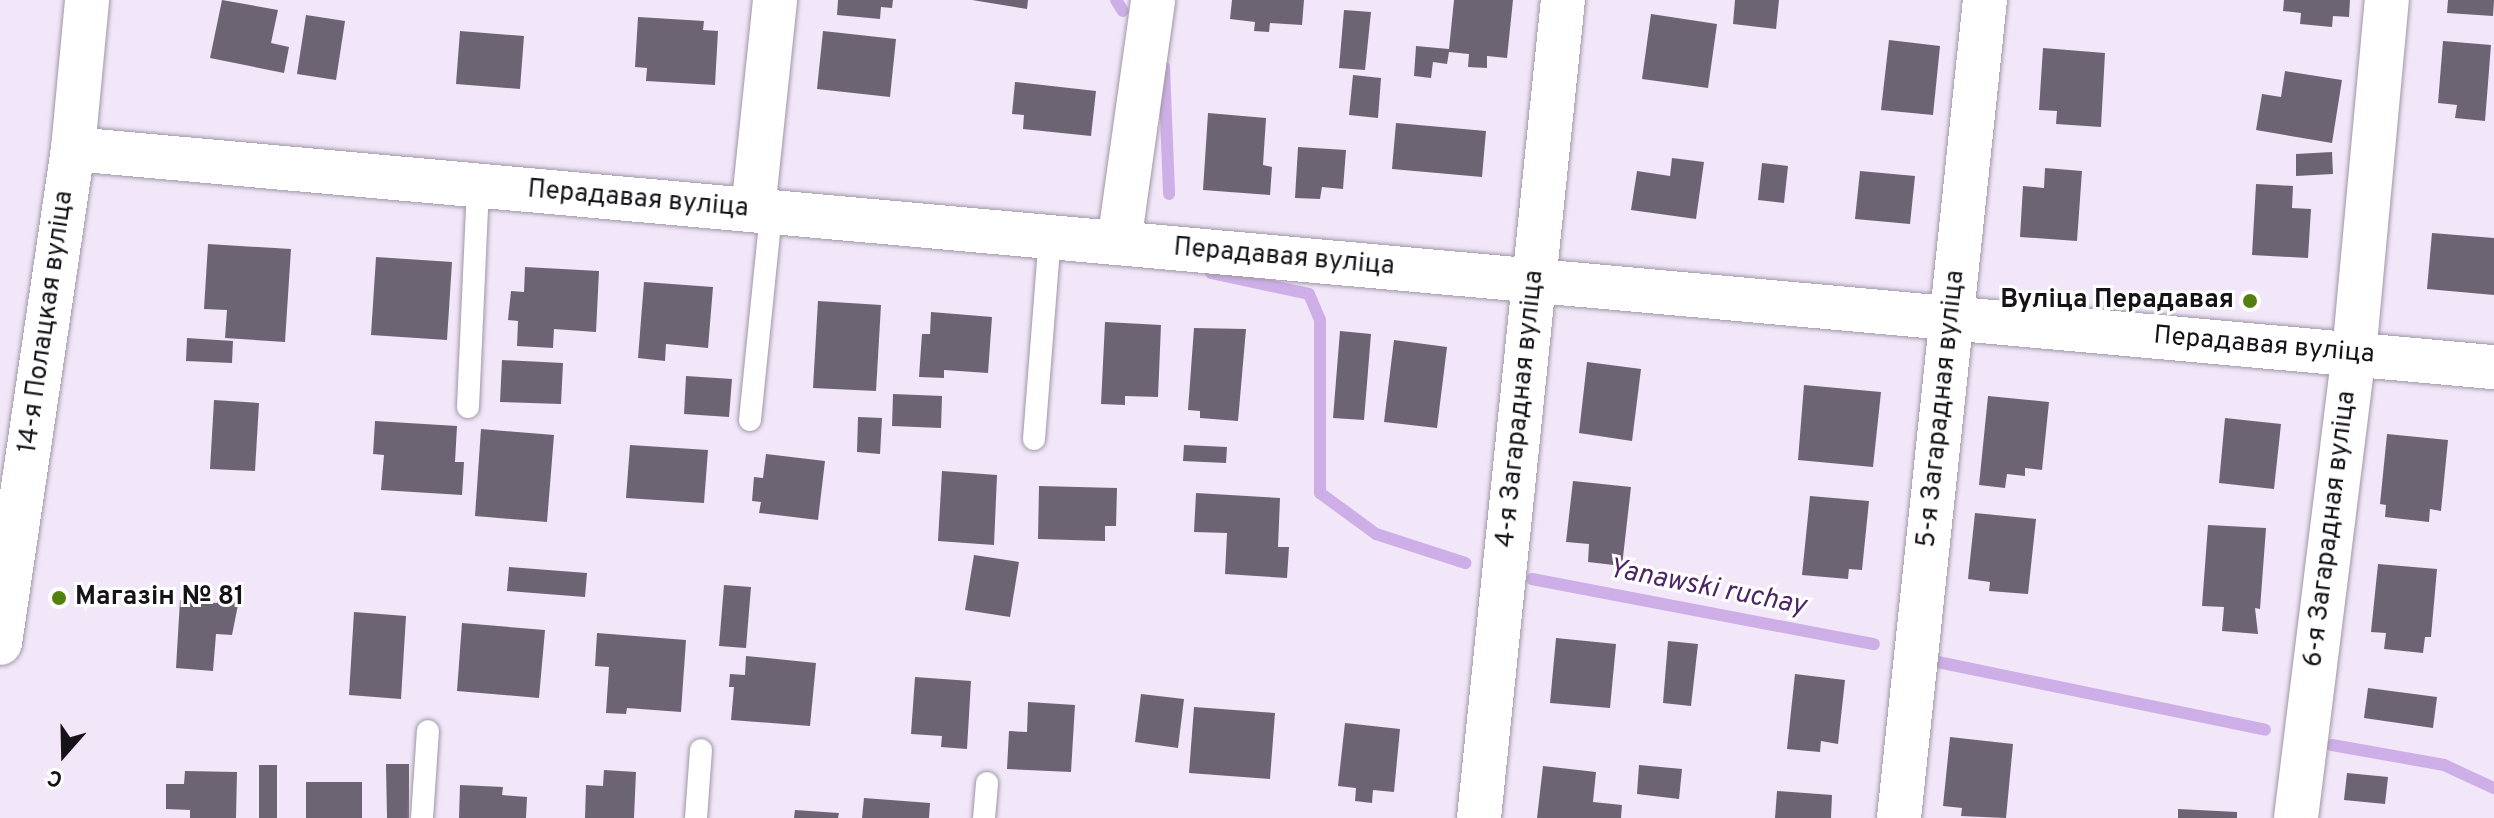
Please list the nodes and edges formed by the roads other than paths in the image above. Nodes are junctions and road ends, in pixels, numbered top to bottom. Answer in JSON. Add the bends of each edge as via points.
{"nodes":[{"id":1,"x":87,"y":0,"type":"edge"},
{"id":2,"x":775,"y":0,"type":"edge"},
{"id":3,"x":1153,"y":0,"type":"edge"},
{"id":4,"x":1563,"y":0,"type":"edge"},
{"id":5,"x":1985,"y":0,"type":"edge"},
{"id":6,"x":2387,"y":0,"type":"edge"},
{"id":7,"x":73,"y":149,"type":"junction"},
{"id":8,"x":478,"y":186,"type":"junction"},
{"id":9,"x":762,"y":211,"type":"junction"},
{"id":10,"x":1050,"y":237,"type":"junction"},
{"id":11,"x":1119,"y":243,"type":"junction"},
{"id":12,"x":1534,"y":281,"type":"junction"},
{"id":13,"x":1951,"y":318,"type":"junction"},
{"id":14,"x":2354,"y":354,"type":"junction"},
{"id":15,"x":2494,"y":367,"type":"edge"},
{"id":16,"x":468,"y":407,"type":"dead end"},
{"id":17,"x":750,"y":420,"type":"dead end"},
{"id":18,"x":1034,"y":439,"type":"dead end"},
{"id":19,"x":0,"y":643,"type":"edge"},
{"id":20,"x":428,"y":731,"type":"dead end"},
{"id":21,"x":701,"y":750,"type":"dead end"},
{"id":22,"x":987,"y":783,"type":"dead end"},
{"id":23,"x":422,"y":818,"type":"edge"},
{"id":24,"x":696,"y":818,"type":"edge"},
{"id":25,"x":984,"y":818,"type":"edge"},
{"id":26,"x":1479,"y":818,"type":"edge"},
{"id":27,"x":1899,"y":818,"type":"edge"},
{"id":28,"x":2296,"y":818,"type":"edge"}],
"edges":[{"from":1,"to":7,"type":"street","name":"14-я Полацкая вуліца"},
{"from":2,"to":9,"type":"street"},
{"from":3,"to":11,"type":"street"},
{"from":4,"to":12,"type":"street","name":"4-я Загарадная вуліца"},
{"from":5,"to":13,"type":"street","name":"5-я Загарадная вуліца"},
{"from":6,"to":14,"type":"street","name":"6-я Загарадная вуліца"},
{"from":7,"to":8,"type":"street","name":"Перадавая вуліца"},
{"from":7,"to":19,"type":"street","name":"14-я Полацкая вуліца"},
{"from":8,"to":9,"type":"street","name":"Перадавая вуліца"},
{"from":8,"to":16,"type":"lane"},
{"from":9,"to":10,"type":"street","name":"Перадавая вуліца"},
{"from":9,"to":17,"type":"lane"},
{"from":10,"to":11,"type":"street","name":"Перадавая вуліца"},
{"from":10,"to":18,"type":"lane"},
{"from":11,"to":12,"type":"street","name":"Перадавая вуліца"},
{"from":12,"to":13,"type":"street","name":"Перадавая вуліца"},
{"from":12,"to":26,"type":"street","name":"4-я Загарадная вуліца"},
{"from":13,"to":14,"type":"street","name":"Перадавая вуліца"},
{"from":13,"to":27,"type":"street","name":"5-я Загарадная вуліца"},
{"from":14,"to":15,"type":"street","name":"Перадавая вуліца"},
{"from":14,"to":28,"type":"street","name":"6-я Загарадная вуліца"},
{"from":20,"to":23,"type":"lane"},
{"from":21,"to":24,"type":"lane"},
{"from":22,"to":25,"type":"lane"}]}
